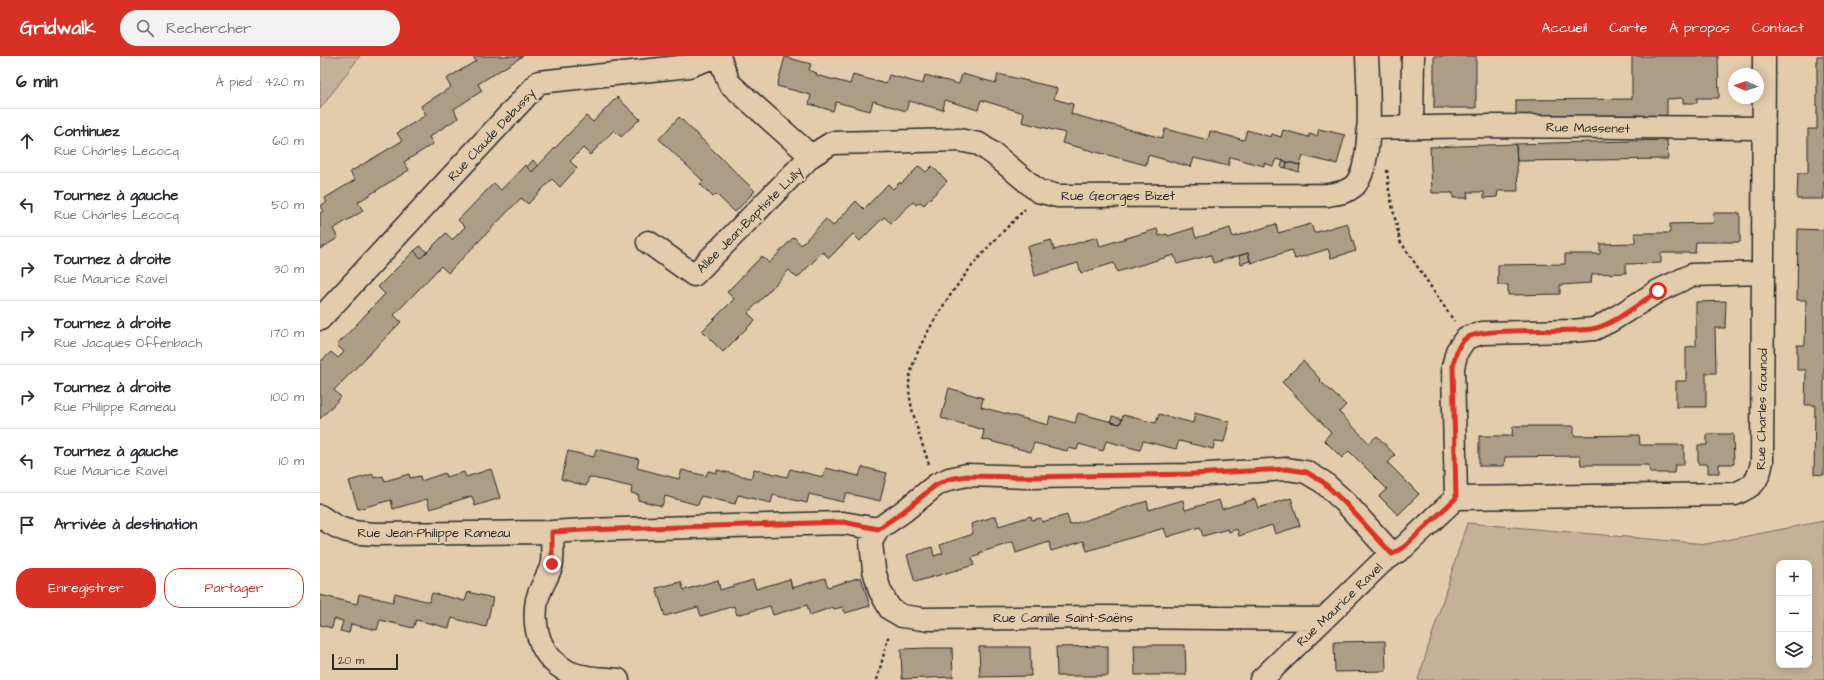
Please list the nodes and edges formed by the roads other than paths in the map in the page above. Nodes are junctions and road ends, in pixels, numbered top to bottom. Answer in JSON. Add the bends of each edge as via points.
{"nodes":[{"id":1,"x":718,"y":56,"type":"edge"},
{"id":2,"x":1367,"y":56,"type":"edge"},
{"id":3,"x":1413,"y":56,"type":"edge"},
{"id":4,"x":1764,"y":56,"type":"edge"},
{"id":5,"x":1412,"y":127,"type":"junction"},
{"id":6,"x":1368,"y":128,"type":"junction"},
{"id":7,"x":1763,"y":128,"type":"junction"},
{"id":8,"x":811,"y":156,"type":"junction"},
{"id":9,"x":648,"y":242,"type":"dead end"},
{"id":10,"x":1763,"y":273,"type":"junction"},
{"id":11,"x":320,"y":319,"type":"edge"},
{"id":12,"x":1456,"y":498,"type":"junction"},
{"id":13,"x":320,"y":516,"type":"edge"},
{"id":14,"x":878,"y":529,"type":"junction"},
{"id":15,"x":552,"y":532,"type":"junction"},
{"id":16,"x":1392,"y":554,"type":"junction"},
{"id":17,"x":1323,"y":619,"type":"junction"},
{"id":18,"x":618,"y":680,"type":"edge"},
{"id":19,"x":1261,"y":680,"type":"edge"}],
"edges":[{"from":1,"to":8,"type":"street","via":[[729,83]]},
{"from":1,"to":11,"type":"street","name":"Rue Claude Debussy","via":[[689,66],[539,82]]},
{"from":2,"to":6,"type":"street","name":"Rue Georges Bizet"},
{"from":3,"to":5,"type":"street"},
{"from":4,"to":7,"type":"street","name":"Rue Charles Gounod"},
{"from":5,"to":6,"type":"street","name":"Rue Massenet"},
{"from":5,"to":7,"type":"street","name":"Rue Massenet"},
{"from":6,"to":8,"type":"street","name":"Rue Georges Bizet","via":[[1366,158],[1355,185],[1346,192],[1328,195],[1058,196],[1038,191],[979,144],[959,140],[832,143]]},
{"from":7,"to":10,"type":"street","name":"Rue Charles Gounod"},
{"from":8,"to":9,"type":"street","name":"Allée Jean-Baptiste Lully","via":[[694,275]]},
{"from":10,"to":12,"type":"street","via":[[1692,275],[1594,329],[1571,332],[1482,332],[1466,338],[1457,351],[1453,366]]},
{"from":10,"to":12,"type":"street","name":"Rue Charles Gounod","via":[[1762,462],[1760,476],[1751,488],[1735,494],[1700,496]]},
{"from":12,"to":16,"type":"street","name":"Rue Maurice Ravel","via":[[1404,547]]},
{"from":13,"to":15,"type":"street","name":"Rue Jean-Philippe Rameau","via":[[335,528],[355,534]]},
{"from":14,"to":15,"type":"street","name":"Rue Jean-Philippe Rameau","via":[[843,522]]},
{"from":14,"to":16,"type":"street","via":[[936,485],[949,479],[967,476],[1192,474],[1287,469],[1306,472],[1323,482]]},
{"from":14,"to":17,"type":"street","name":"Rue Camille Saint-Saëns","via":[[871,542],[874,570],[880,591],[890,609],[902,616],[923,619]]},
{"from":15,"to":18,"type":"street","via":[[552,564],[543,582],[536,612],[535,625],[540,642],[552,661],[567,672]]},
{"from":16,"to":17,"type":"street","name":"Rue Maurice Ravel"},
{"from":17,"to":19,"type":"street","name":"Rue Maurice Ravel"}]}
